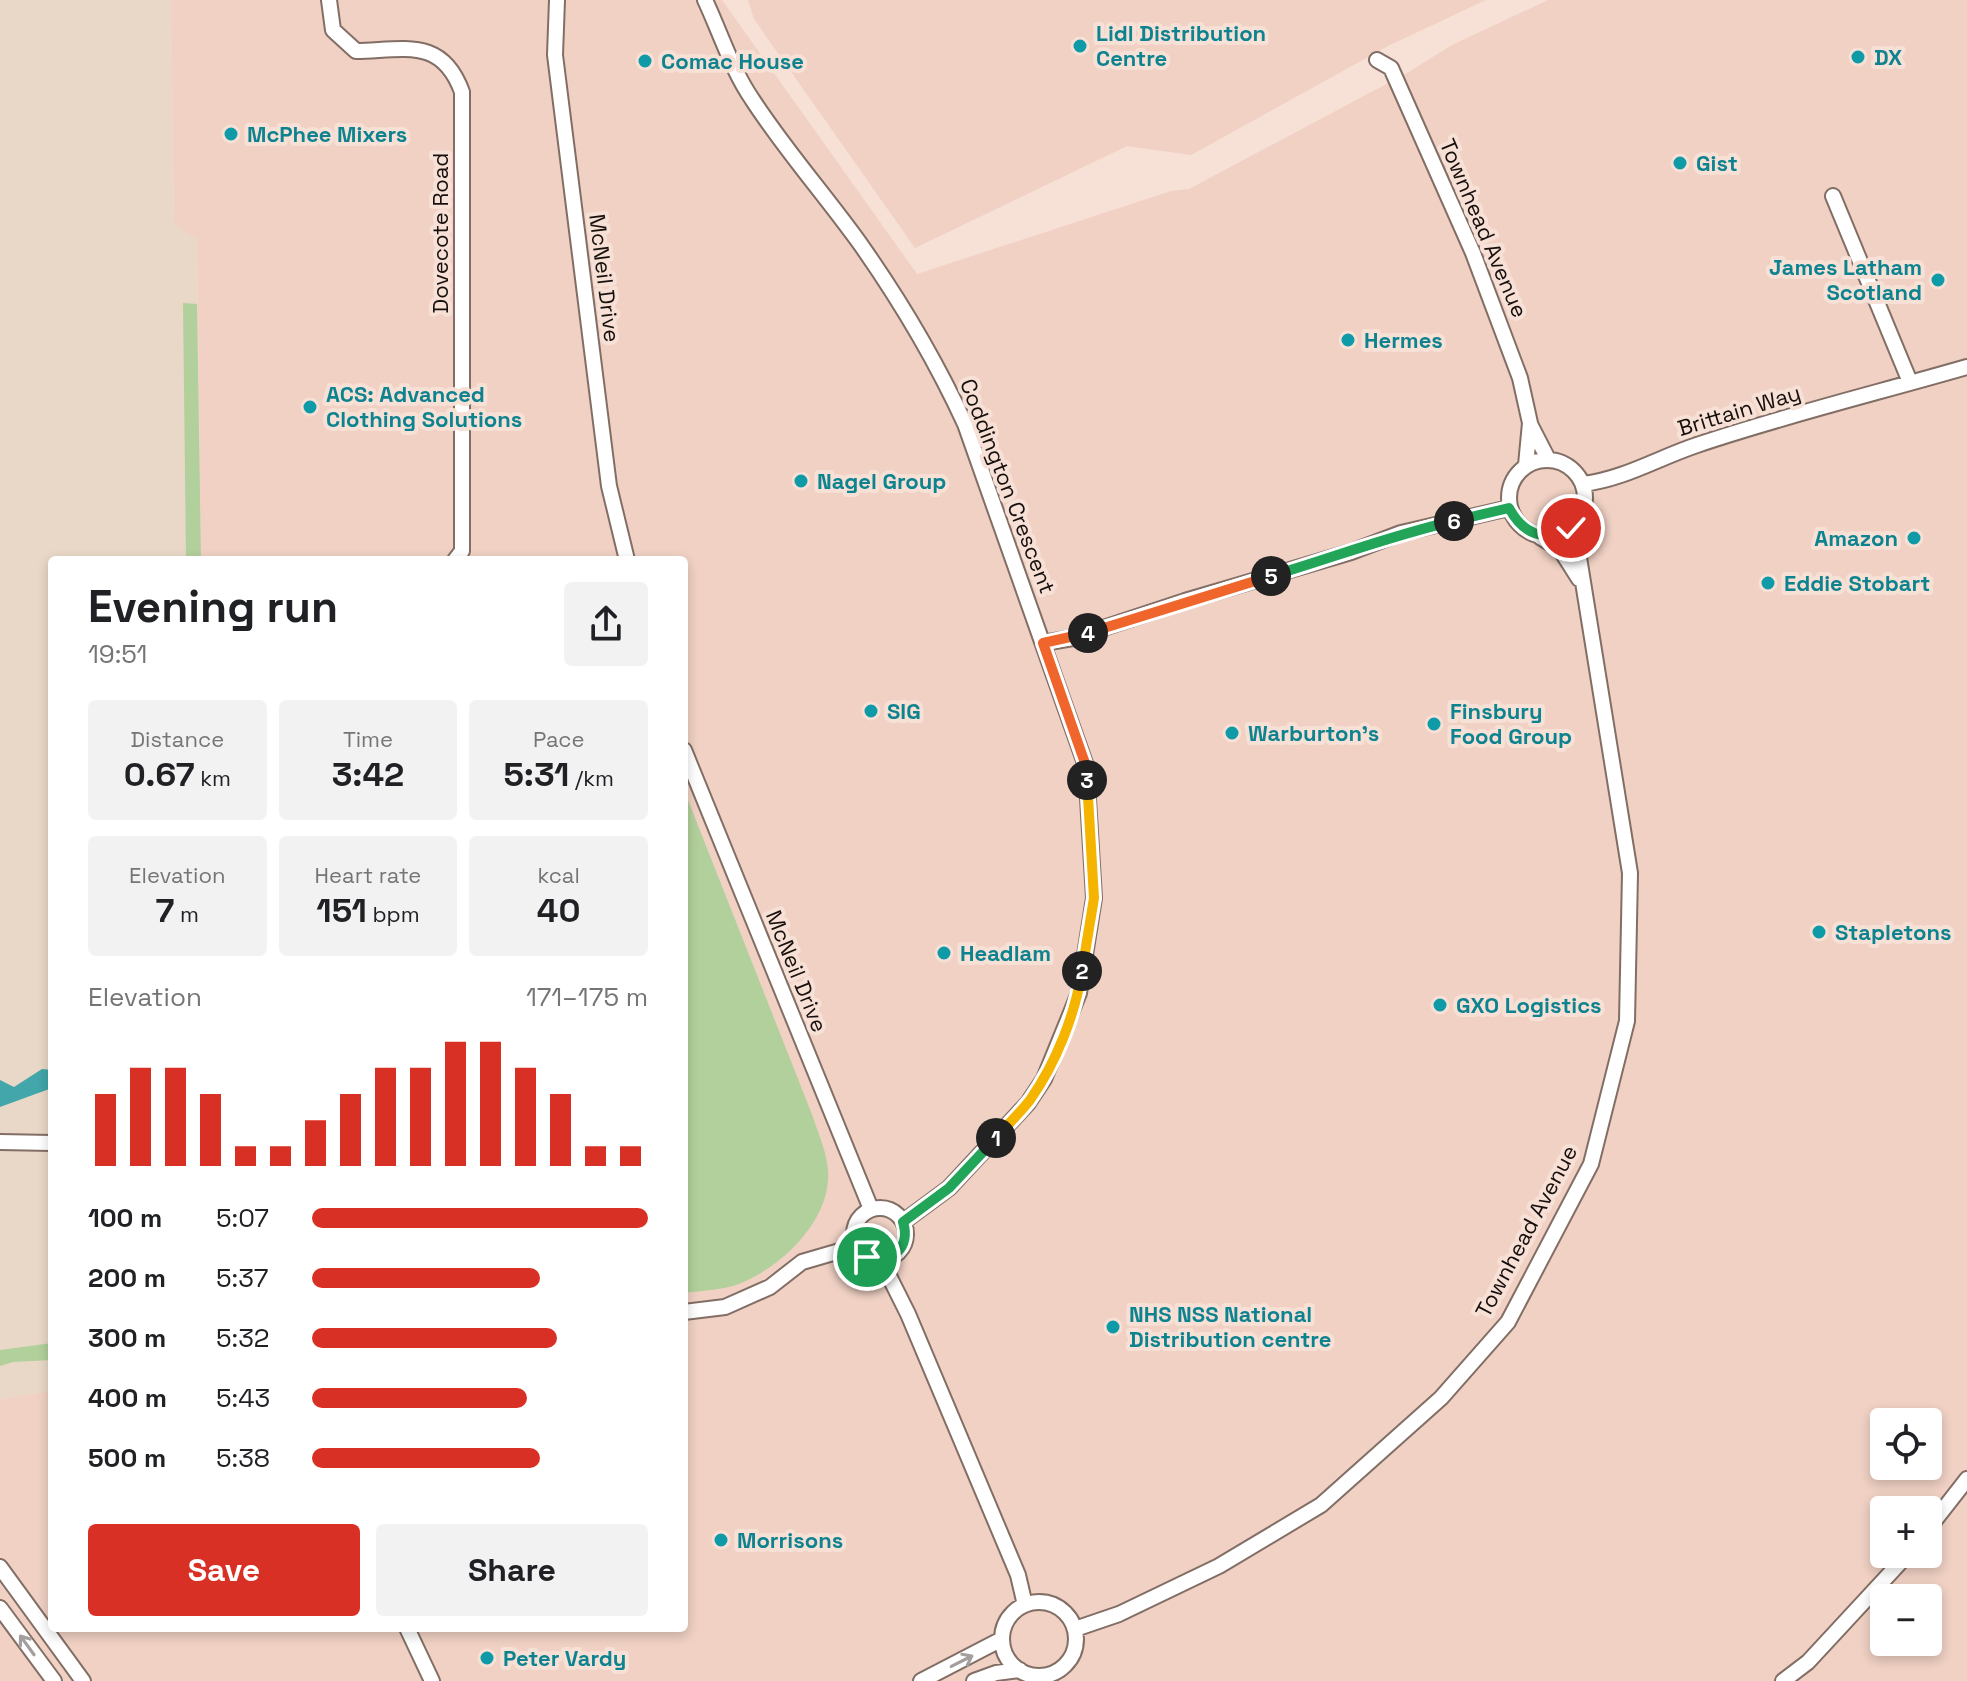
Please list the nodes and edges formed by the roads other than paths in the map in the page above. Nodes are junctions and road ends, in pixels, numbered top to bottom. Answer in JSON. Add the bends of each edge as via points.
{"nodes":[{"id":1,"x":329,"y":0,"type":"edge"},
{"id":2,"x":557,"y":0,"type":"edge"},
{"id":3,"x":705,"y":0,"type":"edge"},
{"id":4,"x":1377,"y":60,"type":"dead end"},
{"id":5,"x":1833,"y":196,"type":"dead end"},
{"id":6,"x":1967,"y":367,"type":"edge"},
{"id":7,"x":1910,"y":382,"type":"junction"},
{"id":8,"x":1530,"y":423,"type":"junction"},
{"id":9,"x":1548,"y":459,"type":"junction"},
{"id":10,"x":1526,"y":465,"type":"junction"},
{"id":11,"x":1583,"y":484,"type":"junction"},
{"id":12,"x":1509,"y":508,"type":"junction"},
{"id":13,"x":1579,"y":519,"type":"junction"},
{"id":14,"x":1536,"y":535,"type":"junction"},
{"id":15,"x":458,"y":556,"type":"edge"},
{"id":16,"x":626,"y":556,"type":"edge"},
{"id":17,"x":1584,"y":586,"type":"junction"},
{"id":18,"x":1043,"y":643,"type":"junction"},
{"id":19,"x":688,"y":760,"type":"edge"},
{"id":20,"x":0,"y":1142,"type":"edge"},
{"id":21,"x":48,"y":1143,"type":"edge"},
{"id":22,"x":871,"y":1209,"type":"junction"},
{"id":23,"x":903,"y":1222,"type":"junction"},
{"id":24,"x":857,"y":1246,"type":"junction"},
{"id":25,"x":881,"y":1260,"type":"junction"},
{"id":26,"x":688,"y":1312,"type":"edge"},
{"id":27,"x":1967,"y":1479,"type":"edge"},
{"id":28,"x":1942,"y":1511,"type":"edge"},
{"id":29,"x":0,"y":1567,"type":"edge"},
{"id":30,"x":1895,"y":1568,"type":"edge"},
{"id":31,"x":1025,"y":1605,"type":"junction"},
{"id":32,"x":0,"y":1608,"type":"edge"},
{"id":33,"x":1075,"y":1629,"type":"junction"},
{"id":34,"x":409,"y":1632,"type":"edge"},
{"id":35,"x":1002,"y":1639,"type":"junction"},
{"id":36,"x":1020,"y":1670,"type":"junction"},
{"id":37,"x":1058,"y":1676,"type":"edge"},
{"id":38,"x":54,"y":1681,"type":"edge"},
{"id":39,"x":83,"y":1681,"type":"edge"},
{"id":40,"x":432,"y":1681,"type":"edge"},
{"id":41,"x":921,"y":1681,"type":"edge"},
{"id":42,"x":974,"y":1681,"type":"edge"},
{"id":43,"x":1783,"y":1681,"type":"edge"}],
"edges":[{"from":1,"to":15,"type":"street","name":"Dovecote Road","via":[[333,30],[356,51],[419,50],[442,58],[455,71],[462,92]]},
{"from":2,"to":16,"type":"street","name":"McNeil Drive","via":[[555,55],[609,486]]},
{"from":3,"to":18,"type":"street","name":"Coddington Crescent","via":[[750,96],[859,243],[940,370],[965,424]]},
{"from":4,"to":8,"type":"street","name":"Townhead Avenue","via":[[1391,68],[1473,253],[1520,378]]},
{"from":5,"to":7,"type":"street"},
{"from":6,"to":7,"type":"street","name":"Brittain Way"},
{"from":7,"to":11,"type":"street","name":"Brittain Way"},
{"from":8,"to":9,"type":"street","name":"Townhead Avenue"},
{"from":8,"to":10,"type":"street","name":"Townhead Avenue"},
{"from":9,"to":10,"type":"street"},
{"from":9,"to":11,"type":"street","via":[[1569,467]]},
{"from":10,"to":12,"type":"street","via":[[1508,491]]},
{"from":11,"to":13,"type":"street"},
{"from":12,"to":14,"type":"street","via":[[1517,523]]},
{"from":12,"to":18,"type":"street","via":[[1401,533],[1073,638]]},
{"from":13,"to":14,"type":"street","via":[[1560,534]]},
{"from":13,"to":17,"type":"street","name":"Townhead Avenue"},
{"from":14,"to":17,"type":"street","name":"Townhead Avenue","via":[[1560,549]]},
{"from":17,"to":33,"type":"street","name":"Townhead Avenue","via":[[1630,873],[1627,1021],[1591,1164],[1508,1322],[1441,1398],[1321,1505],[1219,1566]]},
{"from":18,"to":23,"type":"street","name":"Coddington Crescent","via":[[1086,766],[1094,898],[1079,993],[1044,1079],[1028,1103],[949,1188]]},
{"from":19,"to":22,"type":"street","name":"McNeil Drive"},
{"from":20,"to":21,"type":"street"},
{"from":22,"to":23,"type":"street","via":[[894,1211]]},
{"from":22,"to":24,"type":"street","via":[[857,1221]]},
{"from":23,"to":25,"type":"street","via":[[906,1236],[901,1249]]},
{"from":24,"to":25,"type":"street","via":[[867,1257]]},
{"from":24,"to":26,"type":"street","via":[[802,1262],[770,1287],[725,1307]]},
{"from":25,"to":31,"type":"street","via":[[1018,1575]]},
{"from":27,"to":28,"type":"street"},
{"from":29,"to":39,"type":"street"},
{"from":30,"to":43,"type":"street","via":[[1808,1662]]},
{"from":31,"to":33,"type":"street","via":[[1050,1603],[1070,1618]]},
{"from":31,"to":35,"type":"street","via":[[1008,1619]]},
{"from":38,"to":32,"type":"street","one_way":true},
{"from":33,"to":37,"type":"street","via":[[1073,1654]]},
{"from":34,"to":40,"type":"street"},
{"from":35,"to":36,"type":"street","via":[[1004,1652]]},
{"from":41,"to":35,"type":"street","one_way":true},
{"from":36,"to":37,"type":"street"},
{"from":36,"to":42,"type":"street"}]}
